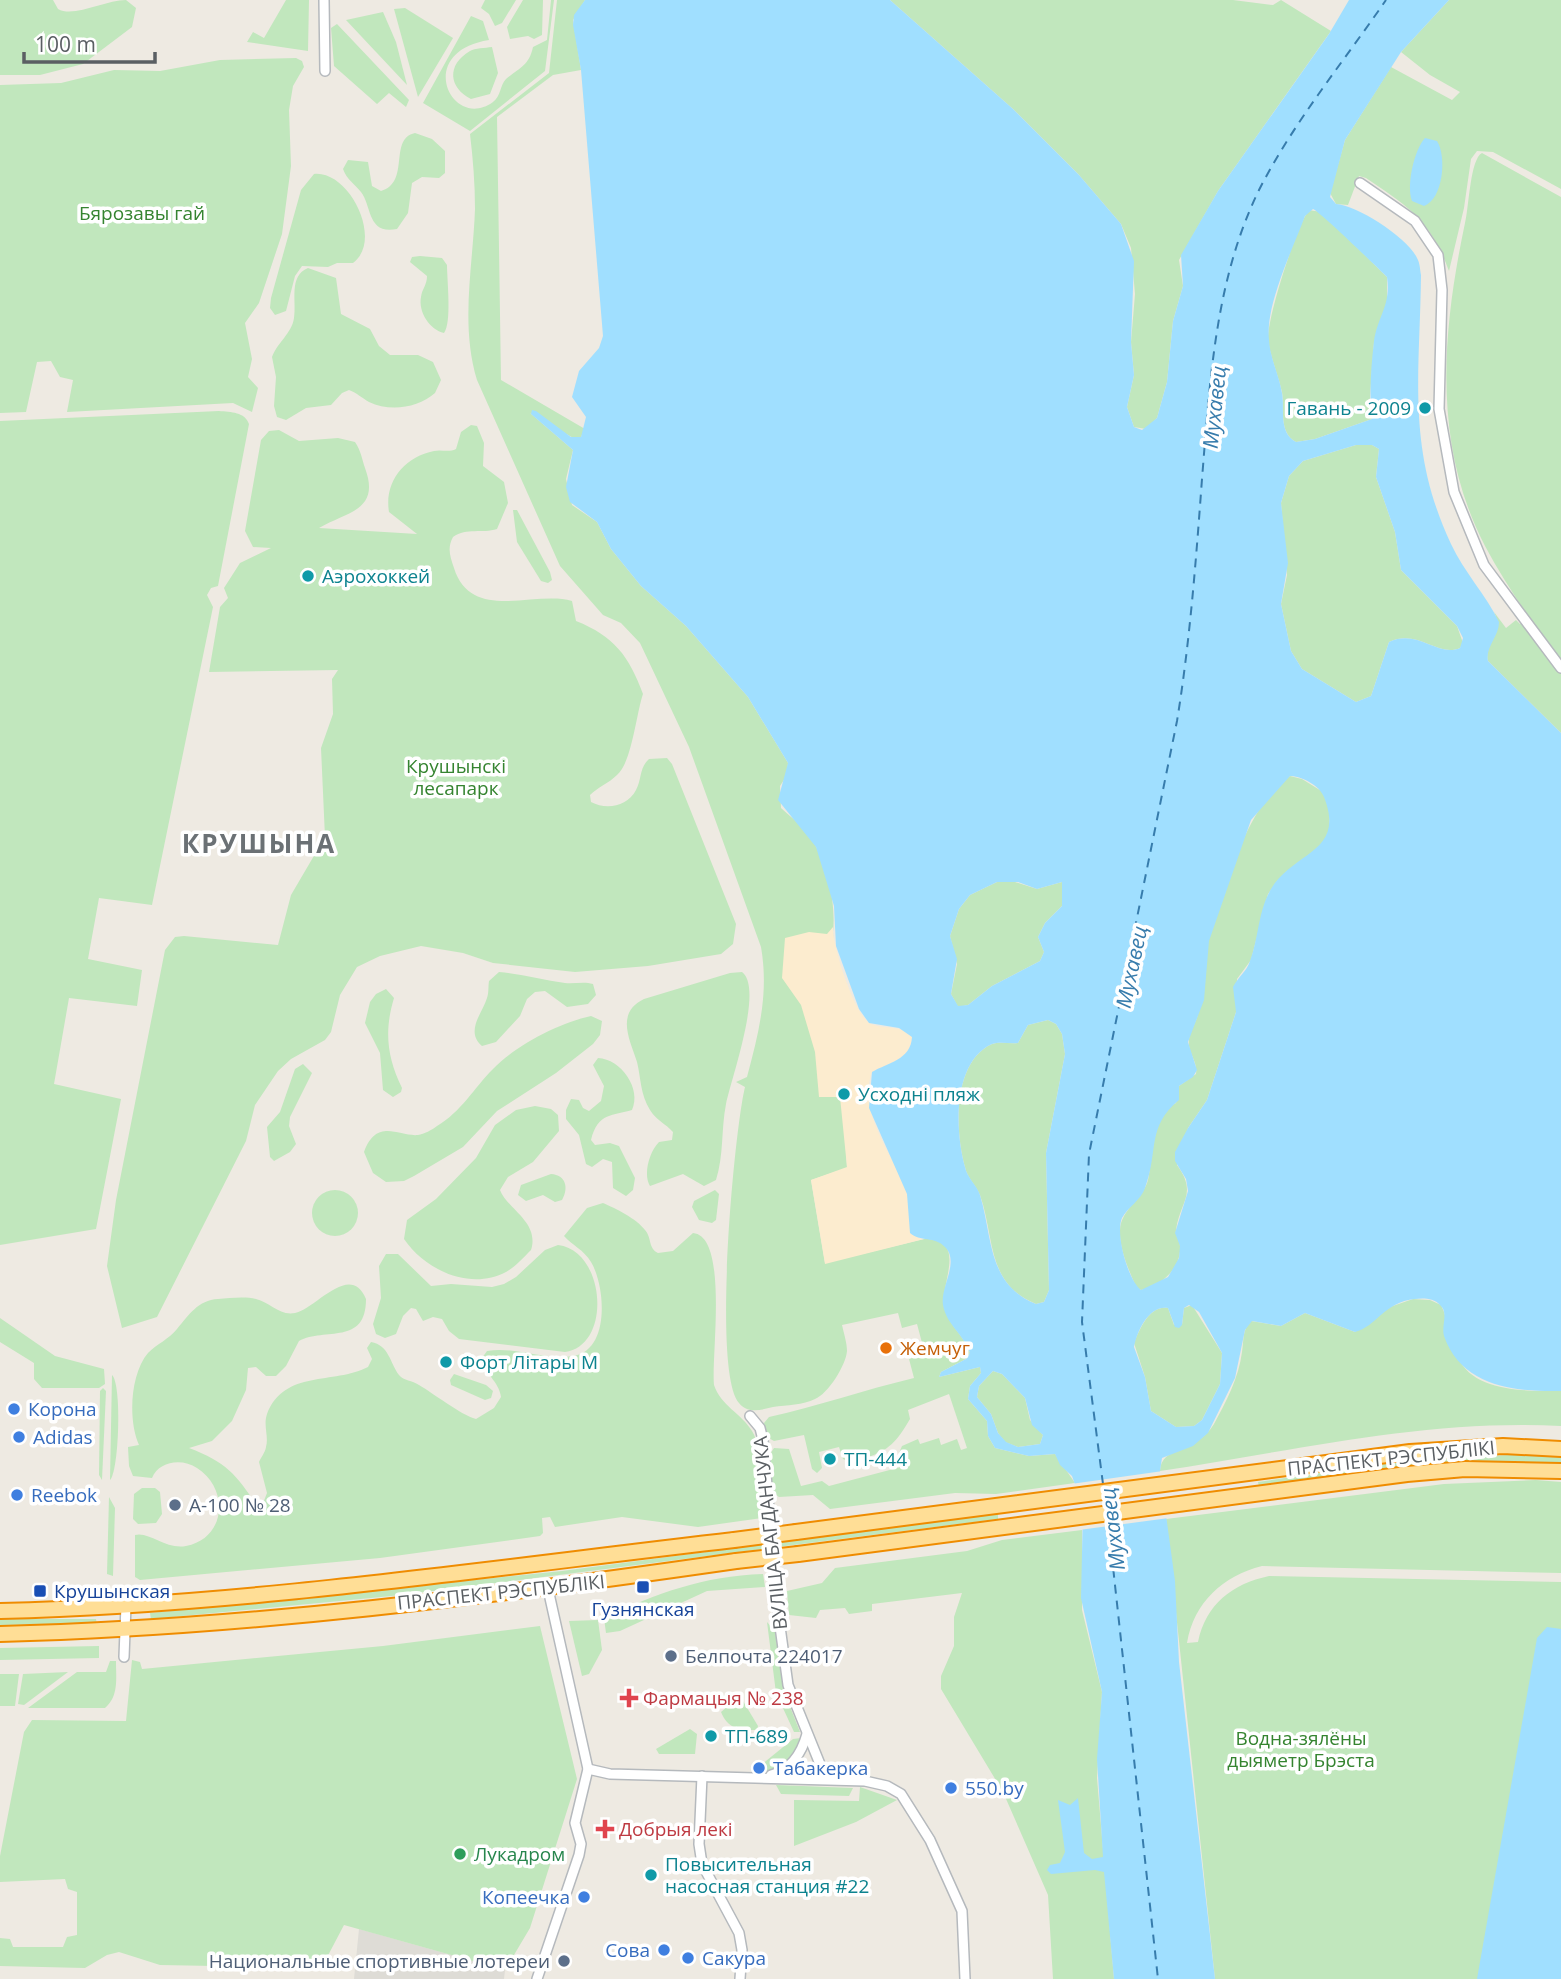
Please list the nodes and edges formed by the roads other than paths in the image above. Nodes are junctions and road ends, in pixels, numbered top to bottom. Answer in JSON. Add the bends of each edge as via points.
{"nodes":[{"id":1,"x":324,"y":0,"type":"edge"},
{"id":2,"x":325,"y":71,"type":"dead end"},
{"id":3,"x":1360,"y":183,"type":"dead end"},
{"id":4,"x":1561,"y":668,"type":"edge"},
{"id":5,"x":750,"y":1416,"type":"dead end"},
{"id":6,"x":1561,"y":1449,"type":"edge"},
{"id":7,"x":1561,"y":1471,"type":"edge"},
{"id":8,"x":548,"y":1589,"type":"junction"},
{"id":9,"x":126,"y":1605,"type":"junction"},
{"id":10,"x":0,"y":1611,"type":"edge"},
{"id":11,"x":126,"y":1630,"type":"junction"},
{"id":12,"x":0,"y":1634,"type":"edge"},
{"id":13,"x":124,"y":1657,"type":"dead end"},
{"id":14,"x":807,"y":1734,"type":"junction"},
{"id":15,"x":589,"y":1769,"type":"junction"},
{"id":16,"x":702,"y":1776,"type":"junction"},
{"id":17,"x":760,"y":1777,"type":"junction"},
{"id":18,"x":826,"y":1779,"type":"junction"},
{"id":19,"x":537,"y":1979,"type":"edge"},
{"id":20,"x":741,"y":1979,"type":"edge"},
{"id":21,"x":965,"y":1979,"type":"edge"}],
"edges":[{"from":1,"to":2,"type":"street"},
{"from":3,"to":4,"type":"street","via":[[1415,221],[1438,256],[1442,290],[1439,409],[1454,492],[1484,565]]},
{"from":5,"to":14,"type":"street","name":"ВУЛІЦА БАГДАНЧУКА","via":[[763,1440],[788,1685]]},
{"from":6,"to":9,"type":"highway","name":"ПРАСПЕКТ РЭСПУБЛІКІ","bridge":true,"via":[[1453,1448],[373,1584]]},
{"from":7,"to":8,"type":"highway","name":"ПРАСПЕКТ РЭСПУБЛІКІ","bridge":true,"via":[[1465,1469],[1265,1492]]},
{"from":8,"to":11,"type":"highway","name":"ПРАСПЕКТ РЭСПУБЛІКІ"},
{"from":8,"to":15,"type":"street"},
{"from":9,"to":10,"type":"highway","name":"ПРАСПЕКТ РЭСПУБЛІКІ"},
{"from":9,"to":11,"type":"street"},
{"from":11,"to":12,"type":"highway","name":"ПРАСПЕКТ РЭСПУБЛІКІ"},
{"from":11,"to":13,"type":"street"},
{"from":14,"to":17,"type":"street","via":[[787,1768]]},
{"from":14,"to":18,"type":"street","name":"ВУЛІЦА БАГДАНЧУКА"},
{"from":15,"to":16,"type":"street","via":[[610,1774]]},
{"from":15,"to":19,"type":"street","via":[[575,1826],[579,1855]]},
{"from":16,"to":17,"type":"street"},
{"from":16,"to":20,"type":"street","via":[[702,1864],[739,1933]]},
{"from":17,"to":18,"type":"street"},
{"from":18,"to":21,"type":"street","via":[[878,1783],[906,1800],[962,1911]]}]}
